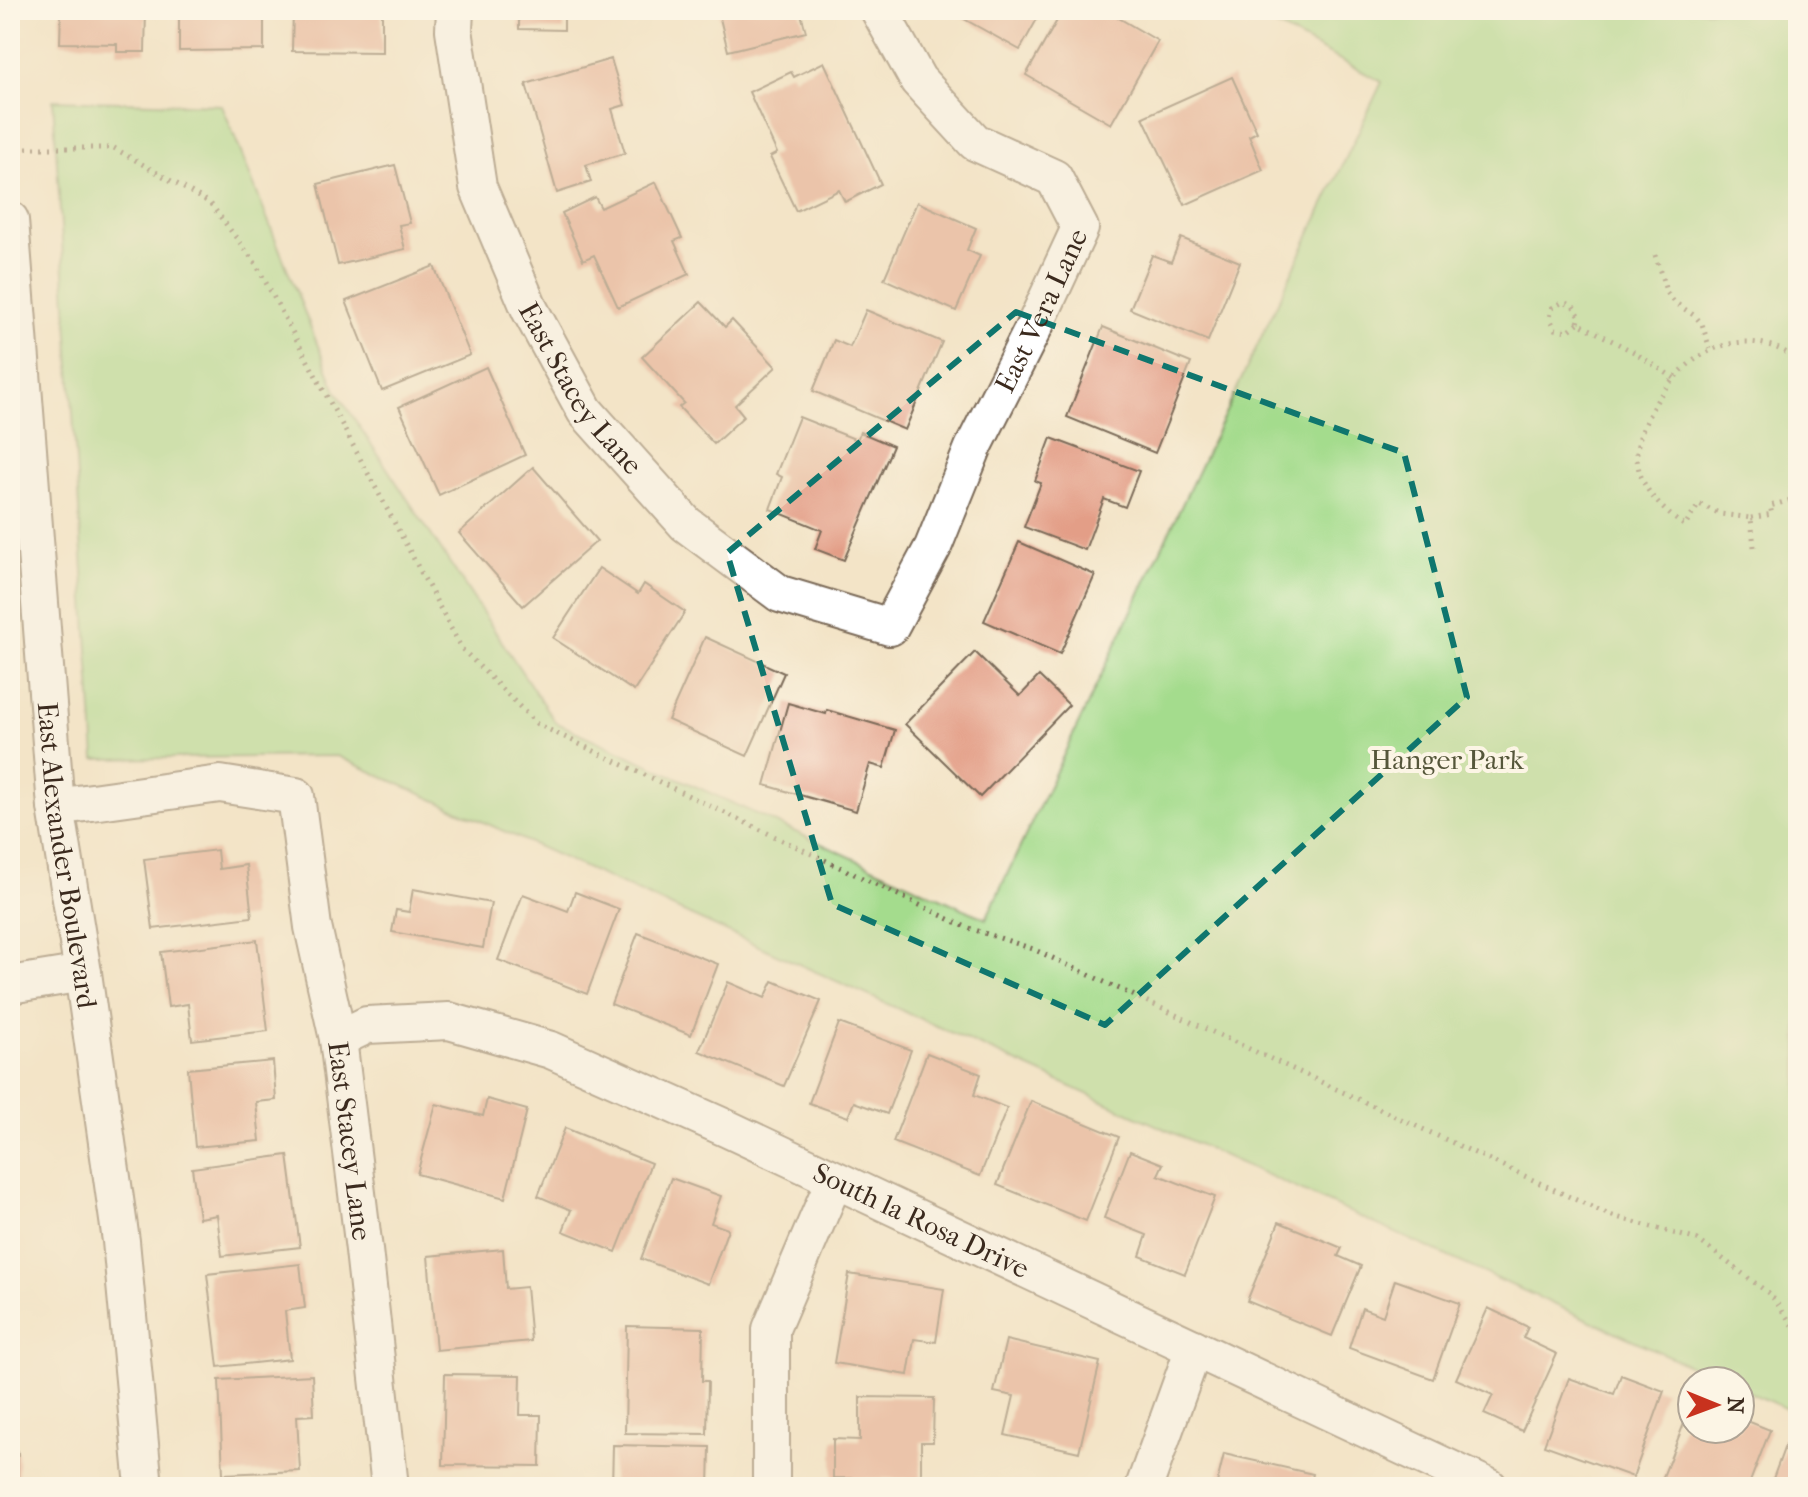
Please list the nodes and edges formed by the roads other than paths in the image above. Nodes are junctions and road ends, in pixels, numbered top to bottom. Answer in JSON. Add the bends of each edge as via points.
{"nodes":[{"id":1,"x":455,"y":10,"type":"edge"},
{"id":2,"x":879,"y":10,"type":"edge"},
{"id":3,"x":10,"y":220,"type":"edge"},
{"id":4,"x":890,"y":627,"type":"joint"},
{"id":5,"x":56,"y":807,"type":"junction"},
{"id":6,"x":83,"y":973,"type":"junction"},
{"id":7,"x":10,"y":985,"type":"edge"},
{"id":8,"x":338,"y":1039,"type":"junction"},
{"id":9,"x":834,"y":1181,"type":"junction"},
{"id":10,"x":1194,"y":1348,"type":"junction"},
{"id":11,"x":144,"y":1487,"type":"edge"},
{"id":12,"x":390,"y":1487,"type":"edge"},
{"id":13,"x":771,"y":1487,"type":"edge"},
{"id":14,"x":1144,"y":1487,"type":"edge"},
{"id":15,"x":1489,"y":1487,"type":"edge"}],
"edges":[{"from":1,"to":4,"type":"street","name":"East Stacey Lane","via":[[478,187],[530,310],[585,411],[686,524],[780,594]]},
{"from":2,"to":4,"type":"street","name":"East Vera Lane","via":[[918,80],[975,142],[1054,178],[1080,228],[973,448],[933,547]]},
{"from":3,"to":5,"type":"street","name":"East Alexander Boulevard"},
{"from":5,"to":6,"type":"street","name":"East Alexander Boulevard"},
{"from":5,"to":8,"type":"street","name":"East Stacey Lane","via":[[220,784],[296,796],[313,927]]},
{"from":6,"to":7,"type":"street"},
{"from":6,"to":11,"type":"street","name":"East Alexander Boulevard","via":[[121,1241]]},
{"from":8,"to":9,"type":"street","name":"South la Rosa Drive","via":[[367,1025],[449,1021],[551,1050]]},
{"from":8,"to":12,"type":"street","name":"East Stacey Lane"},
{"from":9,"to":10,"type":"street","name":"South la Rosa Drive"},
{"from":9,"to":13,"type":"street","via":[[771,1329]]},
{"from":10,"to":14,"type":"street"},
{"from":10,"to":15,"type":"street","name":"South la Rosa Drive"}]}
